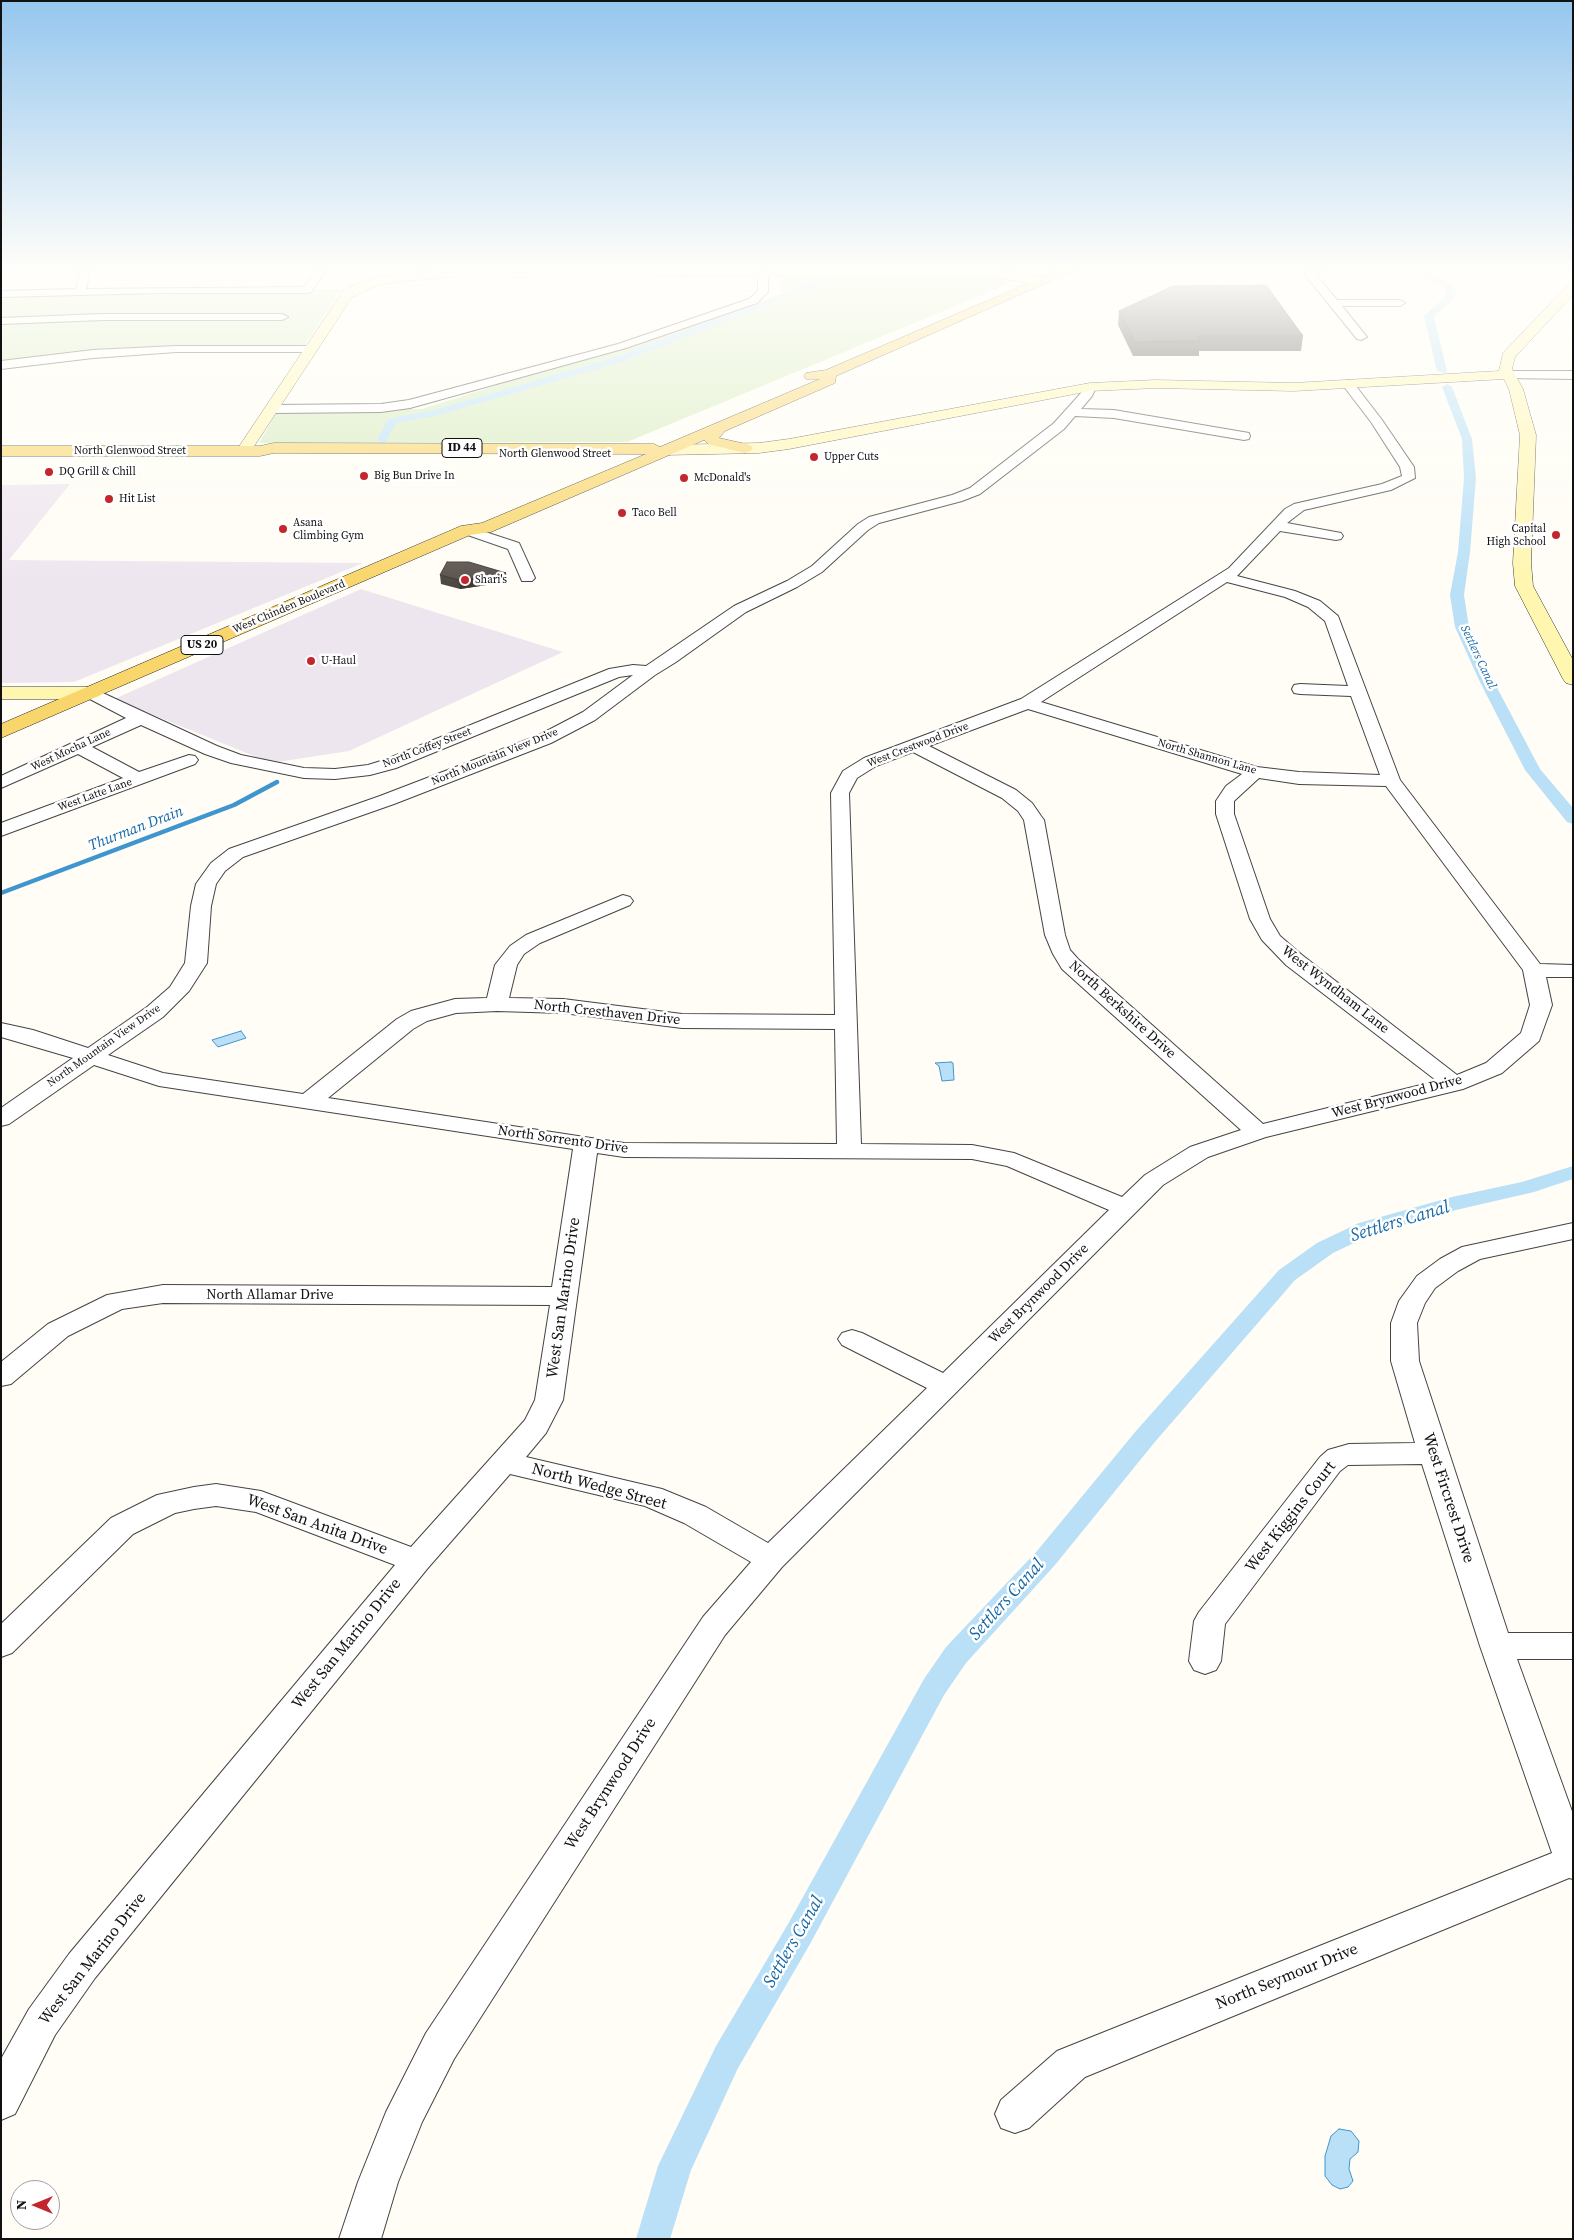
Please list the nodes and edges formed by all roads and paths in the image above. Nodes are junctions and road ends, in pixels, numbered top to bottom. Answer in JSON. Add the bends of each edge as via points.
{"nodes":[{"id":1,"x":1508,"y":375,"type":"edge"},
{"id":2,"x":294,"y":376,"type":"edge"},
{"id":3,"x":513,"y":376,"type":"edge"},
{"id":4,"x":816,"y":376,"type":"edge"},
{"id":5,"x":829,"y":376,"type":"edge"},
{"id":6,"x":1497,"y":376,"type":"edge"},
{"id":7,"x":1348,"y":384,"type":"junction"},
{"id":8,"x":1090,"y":387,"type":"junction"},
{"id":9,"x":272,"y":409,"type":"junction"},
{"id":10,"x":1071,"y":412,"type":"junction"},
{"id":11,"x":722,"y":425,"type":"junction"},
{"id":12,"x":1244,"y":436,"type":"dead end"},
{"id":13,"x":752,"y":448,"type":"junction"},
{"id":14,"x":1,"y":451,"type":"edge"},
{"id":15,"x":252,"y":451,"type":"junction"},
{"id":16,"x":645,"y":452,"type":"junction"},
{"id":17,"x":537,"y":454,"type":"junction"},
{"id":18,"x":573,"y":471,"type":"junction"},
{"id":19,"x":1331,"y":485,"type":"dead end"},
{"id":20,"x":1352,"y":494,"type":"junction"},
{"id":21,"x":1277,"y":526,"type":"junction"},
{"id":22,"x":467,"y":530,"type":"junction"},
{"id":23,"x":1336,"y":536,"type":"dead end"},
{"id":24,"x":1224,"y":577,"type":"junction"},
{"id":25,"x":527,"y":578,"type":"dead end"},
{"id":26,"x":649,"y":671,"type":"junction"},
{"id":27,"x":1573,"y":679,"type":"edge"},
{"id":28,"x":1300,"y":690,"type":"dead end"},
{"id":29,"x":1358,"y":691,"type":"junction"},
{"id":30,"x":1,"y":693,"type":"edge"},
{"id":31,"x":92,"y":693,"type":"junction"},
{"id":32,"x":1027,"y":704,"type":"junction"},
{"id":33,"x":141,"y":718,"type":"junction"},
{"id":34,"x":1,"y":732,"type":"edge"},
{"id":35,"x":915,"y":746,"type":"junction"},
{"id":36,"x":78,"y":747,"type":"junction"},
{"id":37,"x":189,"y":760,"type":"dead end"},
{"id":38,"x":1255,"y":772,"type":"junction"},
{"id":39,"x":138,"y":779,"type":"junction"},
{"id":40,"x":1391,"y":781,"type":"junction"},
{"id":41,"x":1,"y":783,"type":"edge"},
{"id":42,"x":1,"y":830,"type":"edge"},
{"id":43,"x":623,"y":901,"type":"dead end"},
{"id":44,"x":1534,"y":970,"type":"junction"},
{"id":45,"x":1573,"y":971,"type":"edge"},
{"id":46,"x":497,"y":1004,"type":"junction"},
{"id":47,"x":846,"y":1022,"type":"junction"},
{"id":48,"x":1,"y":1030,"type":"edge"},
{"id":49,"x":91,"y":1056,"type":"junction"},
{"id":50,"x":1454,"y":1084,"type":"junction"},
{"id":51,"x":308,"y":1102,"type":"junction"},
{"id":52,"x":1,"y":1119,"type":"edge"},
{"id":53,"x":1258,"y":1132,"type":"junction"},
{"id":54,"x":586,"y":1145,"type":"junction"},
{"id":55,"x":849,"y":1152,"type":"junction"},
{"id":56,"x":1126,"y":1208,"type":"junction"},
{"id":57,"x":1573,"y":1231,"type":"edge"},
{"id":58,"x":564,"y":1296,"type":"junction"},
{"id":59,"x":852,"y":1339,"type":"dead end"},
{"id":60,"x":1,"y":1377,"type":"edge"},
{"id":61,"x":946,"y":1386,"type":"junction"},
{"id":62,"x":1433,"y":1453,"type":"junction"},
{"id":63,"x":504,"y":1462,"type":"junction"},
{"id":64,"x":771,"y":1559,"type":"junction"},
{"id":65,"x":416,"y":1561,"type":"junction"},
{"id":66,"x":1,"y":1644,"type":"edge"},
{"id":67,"x":1496,"y":1646,"type":"junction"},
{"id":68,"x":1573,"y":1646,"type":"edge"},
{"id":69,"x":1205,"y":1661,"type":"dead end"},
{"id":70,"x":1572,"y":1862,"type":"edge"},
{"id":71,"x":1,"y":2101,"type":"edge"},
{"id":72,"x":1015,"y":2114,"type":"dead end"},
{"id":73,"x":360,"y":2239,"type":"edge"}],
"edges":[{"from":1,"to":27,"type":"street","via":[[1516,389],[1528,435],[1522,563],[1524,586]]},
{"from":2,"to":9,"type":"street"},
{"from":3,"to":9,"type":"street","via":[[410,404],[382,408]]},
{"from":4,"to":16,"type":"main road","name":"West Chinden Boulevard","number":"US 20"},
{"from":5,"to":11,"type":"main road","name":"West Chinden Boulevard","number":"US 20","via":[[830,380]]},
{"from":6,"to":7,"type":"street","name":"North Glenwood Street"},
{"from":7,"to":8,"type":"street","name":"North Glenwood Street","via":[[1278,388],[1156,384]]},
{"from":7,"to":20,"type":"street","name":"West Crestwood Drive","via":[[1410,473],[1400,482]]},
{"from":8,"to":10,"type":"street","name":"North Mountain View Drive"},
{"from":8,"to":13,"type":"street","name":"North Glenwood Street"},
{"from":9,"to":15,"type":"street"},
{"from":10,"to":12,"type":"street","via":[[1114,414]]},
{"from":10,"to":26,"type":"street","name":"North Mountain View Drive","via":[[1044,439],[975,491],[874,520],[817,569],[740,609]]},
{"from":11,"to":13,"type":"main road","via":[[711,438],[713,441]]},
{"from":11,"to":16,"type":"main road","name":"West Chinden Boulevard","number":"US 20"},
{"from":13,"to":16,"type":"street","name":"North Glenwood Street","via":[[751,452],[731,454]]},
{"from":14,"to":15,"type":"main road","name":"North Glenwood Street","number":"ID 44"},
{"from":15,"to":16,"type":"main road","name":"North Glenwood Street","number":"ID 44","via":[[274,448]]},
{"from":15,"to":17,"type":"main road","name":"North Glenwood Street","number":"ID 44","via":[[274,454]]},
{"from":16,"to":17,"type":"main road","name":"North Glenwood Street","number":"ID 44"},
{"from":16,"to":18,"type":"main road","name":"West Chinden Boulevard","number":"US 20"},
{"from":16,"to":22,"type":"main road","name":"West Chinden Boulevard","number":"US 20","via":[[485,528]]},
{"from":17,"to":18,"type":"main road"},
{"from":18,"to":22,"type":"main road","name":"West Chinden Boulevard","number":"US 20","via":[[470,522]]},
{"from":19,"to":20,"type":"street"},
{"from":20,"to":21,"type":"street","name":"West Crestwood Drive","via":[[1299,507]]},
{"from":21,"to":23,"type":"street"},
{"from":21,"to":24,"type":"street","name":"West Crestwood Drive","via":[[1234,571]]},
{"from":22,"to":25,"type":"street","via":[[514,546]]},
{"from":22,"to":31,"type":"main road","name":"West Chinden Boulevard","number":"US 20"},
{"from":24,"to":29,"type":"street","name":"West Brynwood Drive","via":[[1290,594],[1314,604],[1332,619]]},
{"from":24,"to":32,"type":"street","name":"West Crestwood Drive"},
{"from":26,"to":33,"type":"street","name":"North Coffey Street","via":[[615,674],[390,764],[352,773],[319,774],[261,765],[211,750]]},
{"from":26,"to":49,"type":"street","name":"North Mountain View Drive","via":[[589,716],[545,739],[387,800],[236,853],[218,867],[206,884],[196,963],[178,991],[155,1012]]},
{"from":28,"to":29,"type":"street"},
{"from":29,"to":40,"type":"street","name":"West Brynwood Drive"},
{"from":30,"to":31,"type":"street","name":"North Coffey Street"},
{"from":31,"to":33,"type":"street","name":"North Coffey Street"},
{"from":31,"to":34,"type":"main road","name":"West Chinden Boulevard","number":"US 20"},
{"from":32,"to":35,"type":"street","name":"West Crestwood Drive"},
{"from":32,"to":38,"type":"street","name":"North Shannon Lane"},
{"from":33,"to":36,"type":"street","name":"West Mocha Lane"},
{"from":35,"to":47,"type":"street","name":"West Crestwood Drive","via":[[870,762],[849,775],[840,793]]},
{"from":35,"to":53,"type":"street","name":"North Berkshire Drive","via":[[1009,794],[1025,807],[1034,820],[1055,935],[1070,964]]},
{"from":36,"to":39,"type":"street"},
{"from":36,"to":41,"type":"street","name":"West Mocha Lane"},
{"from":37,"to":39,"type":"street","name":"West Latte Lane"},
{"from":38,"to":40,"type":"street","name":"North Shannon Lane","via":[[1299,778]]},
{"from":38,"to":50,"type":"street","name":"West Wyndham Lane","via":[[1233,790],[1225,801],[1224,814],[1260,919],[1272,940]]},
{"from":39,"to":42,"type":"street","name":"West Latte Lane"},
{"from":40,"to":44,"type":"street","name":"West Brynwood Drive"},
{"from":43,"to":46,"type":"street","via":[[533,939],[517,950],[506,965]]},
{"from":44,"to":45,"type":"street"},
{"from":44,"to":50,"type":"street","name":"West Brynwood Drive","via":[[1541,1005],[1530,1036],[1494,1068]]},
{"from":46,"to":47,"type":"street","name":"North Cresthaven Drive","via":[[563,1006],[682,1021]]},
{"from":46,"to":51,"type":"street","name":"North Cresthaven Drive","via":[[455,1006],[419,1016]]},
{"from":47,"to":55,"type":"street","name":"West Crestwood Drive"},
{"from":48,"to":49,"type":"street","name":"North Sorrento Drive"},
{"from":49,"to":51,"type":"street","name":"North Sorrento Drive","via":[[159,1079]]},
{"from":49,"to":52,"type":"street","name":"North Mountain View Drive"},
{"from":50,"to":53,"type":"street","name":"West Brynwood Drive"},
{"from":51,"to":54,"type":"street","name":"North Sorrento Drive"},
{"from":53,"to":56,"type":"street","name":"West Brynwood Drive","via":[[1199,1152],[1154,1180]]},
{"from":54,"to":55,"type":"street","name":"North Sorrento Drive","via":[[624,1150]]},
{"from":54,"to":58,"type":"street","name":"West San Marino Drive"},
{"from":55,"to":56,"type":"street","name":"North Sorrento Drive","via":[[972,1152],[1014,1160]]},
{"from":56,"to":61,"type":"street","name":"West Brynwood Drive"},
{"from":57,"to":62,"type":"street","name":"West Fircrest Drive","via":[[1471,1253],[1426,1282],[1412,1302],[1404,1323],[1406,1361]]},
{"from":58,"to":60,"type":"street","name":"North Allamar Drive","via":[[163,1294],[116,1301],[58,1330]]},
{"from":58,"to":63,"type":"street","name":"West San Marino Drive","via":[[549,1400],[536,1426]]},
{"from":59,"to":61,"type":"street"},
{"from":61,"to":64,"type":"street","name":"West Brynwood Drive"},
{"from":62,"to":67,"type":"street","name":"West Fircrest Drive"},
{"from":62,"to":69,"type":"street","name":"West Kiggins Court","via":[[1348,1454],[1330,1464],[1210,1621]]},
{"from":63,"to":64,"type":"street","name":"North Wedge Street","via":[[652,1497],[695,1515]]},
{"from":63,"to":65,"type":"street","name":"West San Marino Drive"},
{"from":64,"to":73,"type":"street","name":"West Brynwood Drive","via":[[714,1626],[440,2046],[406,2112]]},
{"from":65,"to":66,"type":"street","name":"West San Anita Drive","via":[[240,1497],[216,1495],[168,1503],[122,1526]]},
{"from":65,"to":71,"type":"street","name":"West San Marino Drive","via":[[82,1966],[42,2022]]},
{"from":67,"to":68,"type":"street"},
{"from":67,"to":70,"type":"street","name":"West Fircrest Drive"},
{"from":70,"to":72,"type":"street","name":"North Seymour Drive","via":[[1071,2064]]}]}
